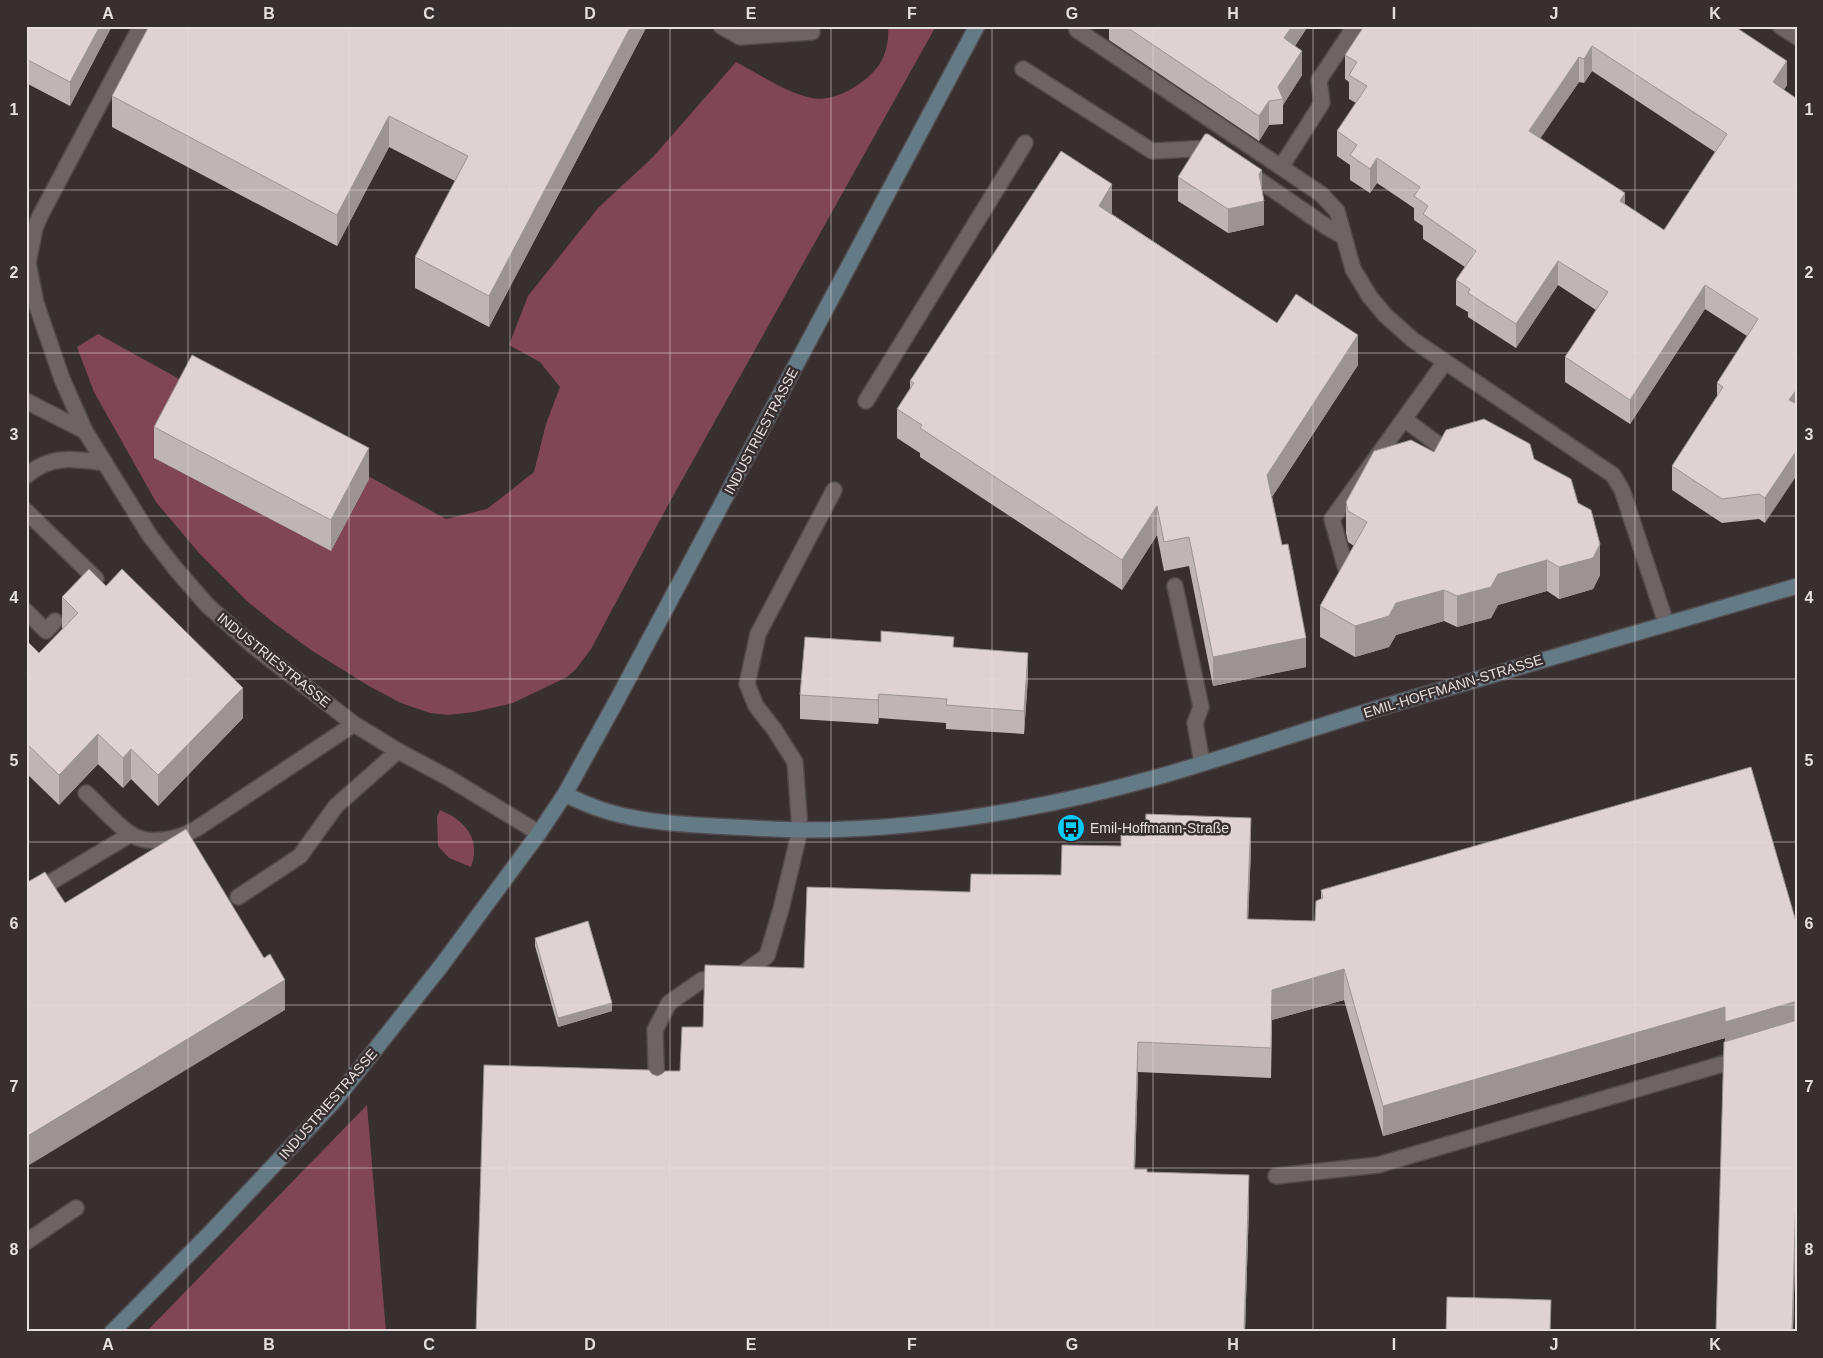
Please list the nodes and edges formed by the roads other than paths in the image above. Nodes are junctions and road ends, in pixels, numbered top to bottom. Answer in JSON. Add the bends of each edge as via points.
{"nodes":[{"id":1,"x":141,"y":26,"type":"edge"},
{"id":2,"x":721,"y":26,"type":"edge"},
{"id":3,"x":977,"y":26,"type":"edge"},
{"id":4,"x":1079,"y":26,"type":"edge"},
{"id":5,"x":1354,"y":26,"type":"edge"},
{"id":6,"x":1780,"y":26,"type":"edge"},
{"id":7,"x":812,"y":32,"type":"dead end"},
{"id":8,"x":1797,"y":37,"type":"edge"},
{"id":9,"x":1023,"y":69,"type":"dead end"},
{"id":10,"x":1025,"y":143,"type":"dead end"},
{"id":11,"x":1281,"y":167,"type":"junction"},
{"id":12,"x":1344,"y":237,"type":"junction"},
{"id":13,"x":1445,"y":362,"type":"junction"},
{"id":14,"x":26,"y":401,"type":"edge"},
{"id":15,"x":866,"y":401,"type":"dead end"},
{"id":16,"x":1404,"y":419,"type":"junction"},
{"id":17,"x":85,"y":431,"type":"junction"},
{"id":18,"x":1447,"y":451,"type":"edge"},
{"id":19,"x":105,"y":463,"type":"junction"},
{"id":20,"x":26,"y":476,"type":"edge"},
{"id":21,"x":834,"y":490,"type":"dead end"},
{"id":22,"x":26,"y":511,"type":"edge"},
{"id":23,"x":1345,"y":566,"type":"edge"},
{"id":24,"x":1175,"y":586,"type":"dead end"},
{"id":25,"x":1797,"y":586,"type":"edge"},
{"id":26,"x":84,"y":592,"type":"edge"},
{"id":27,"x":26,"y":611,"type":"edge"},
{"id":28,"x":55,"y":621,"type":"dead end"},
{"id":29,"x":1666,"y":623,"type":"junction"},
{"id":30,"x":354,"y":724,"type":"junction"},
{"id":31,"x":398,"y":751,"type":"junction"},
{"id":32,"x":1202,"y":763,"type":"junction"},
{"id":33,"x":86,"y":794,"type":"dead end"},
{"id":34,"x":565,"y":794,"type":"junction"},
{"id":35,"x":800,"y":830,"type":"junction"},
{"id":36,"x":539,"y":833,"type":"junction"},
{"id":37,"x":131,"y":834,"type":"junction"},
{"id":38,"x":26,"y":897,"type":"edge"},
{"id":39,"x":238,"y":897,"type":"dead end"},
{"id":40,"x":1759,"y":1053,"type":"edge"},
{"id":41,"x":657,"y":1098,"type":"edge"},
{"id":42,"x":1276,"y":1176,"type":"dead end"},
{"id":43,"x":76,"y":1208,"type":"dead end"},
{"id":44,"x":26,"y":1242,"type":"edge"},
{"id":45,"x":112,"y":1332,"type":"edge"}],
"edges":[{"from":1,"to":17,"type":"street","name":"INDUSTRIESTRASSE","via":[[40,216],[28,263],[36,303],[62,378]]},
{"from":2,"to":7,"type":"street","via":[[740,37]]},
{"from":3,"to":34,"type":"main road","name":"INDUSTRIESTRASSE"},
{"from":4,"to":11,"type":"street","via":[[1077,30]]},
{"from":5,"to":11,"type":"street","via":[[1319,80],[1322,104]]},
{"from":6,"to":8,"type":"street"},
{"from":9,"to":12,"type":"street","via":[[1152,151],[1211,148]]},
{"from":10,"to":15,"type":"street"},
{"from":11,"to":12,"type":"street","via":[[1321,194],[1338,211]]},
{"from":12,"to":13,"type":"street","via":[[1353,269],[1370,297],[1413,340]]},
{"from":13,"to":16,"type":"street"},
{"from":13,"to":29,"type":"street","via":[[1613,475],[1622,490]]},
{"from":14,"to":17,"type":"street"},
{"from":16,"to":18,"type":"street"},
{"from":16,"to":23,"type":"street","via":[[1332,519]]},
{"from":17,"to":19,"type":"street","name":"INDUSTRIESTRASSE"},
{"from":19,"to":20,"type":"street","via":[[69,458],[37,466]]},
{"from":19,"to":30,"type":"street","name":"INDUSTRIESTRASSE","via":[[150,536],[207,605],[252,645]]},
{"from":21,"to":35,"type":"street","via":[[758,634],[747,684],[756,706],[795,762]]},
{"from":22,"to":26,"type":"street","via":[[96,579]]},
{"from":24,"to":32,"type":"street","via":[[1201,707],[1195,723]]},
{"from":25,"to":29,"type":"main road","name":"EMIL-HOFFMANN-STRASSE"},
{"from":27,"to":28,"type":"street","via":[[46,631]]},
{"from":29,"to":32,"type":"main road","name":"EMIL-HOFFMANN-STRASSE"},
{"from":30,"to":31,"type":"street","name":"INDUSTRIESTRASSE"},
{"from":30,"to":37,"type":"street","via":[[183,836],[151,840]]},
{"from":31,"to":36,"type":"street","name":"INDUSTRIESTRASSE"},
{"from":31,"to":39,"type":"street","via":[[336,806],[300,856]]},
{"from":32,"to":35,"type":"main road","name":"EMIL-HOFFMANN-STRASSE","via":[[1055,802],[974,816],[880,827]]},
{"from":33,"to":37,"type":"street"},
{"from":34,"to":35,"type":"main road","name":"EMIL-HOFFMANN-STRASSE","via":[[587,806],[648,821]]},
{"from":34,"to":36,"type":"main road","name":"INDUSTRIESTRASSE"},
{"from":35,"to":41,"type":"street","via":[[767,956],[740,975],[702,980],[668,1003],[655,1030]]},
{"from":36,"to":45,"type":"main road","name":"INDUSTRIESTRASSE","via":[[441,966],[336,1099],[206,1238]]},
{"from":37,"to":38,"type":"street"},
{"from":40,"to":42,"type":"street","via":[[1378,1165]]},
{"from":43,"to":44,"type":"street"}]}
